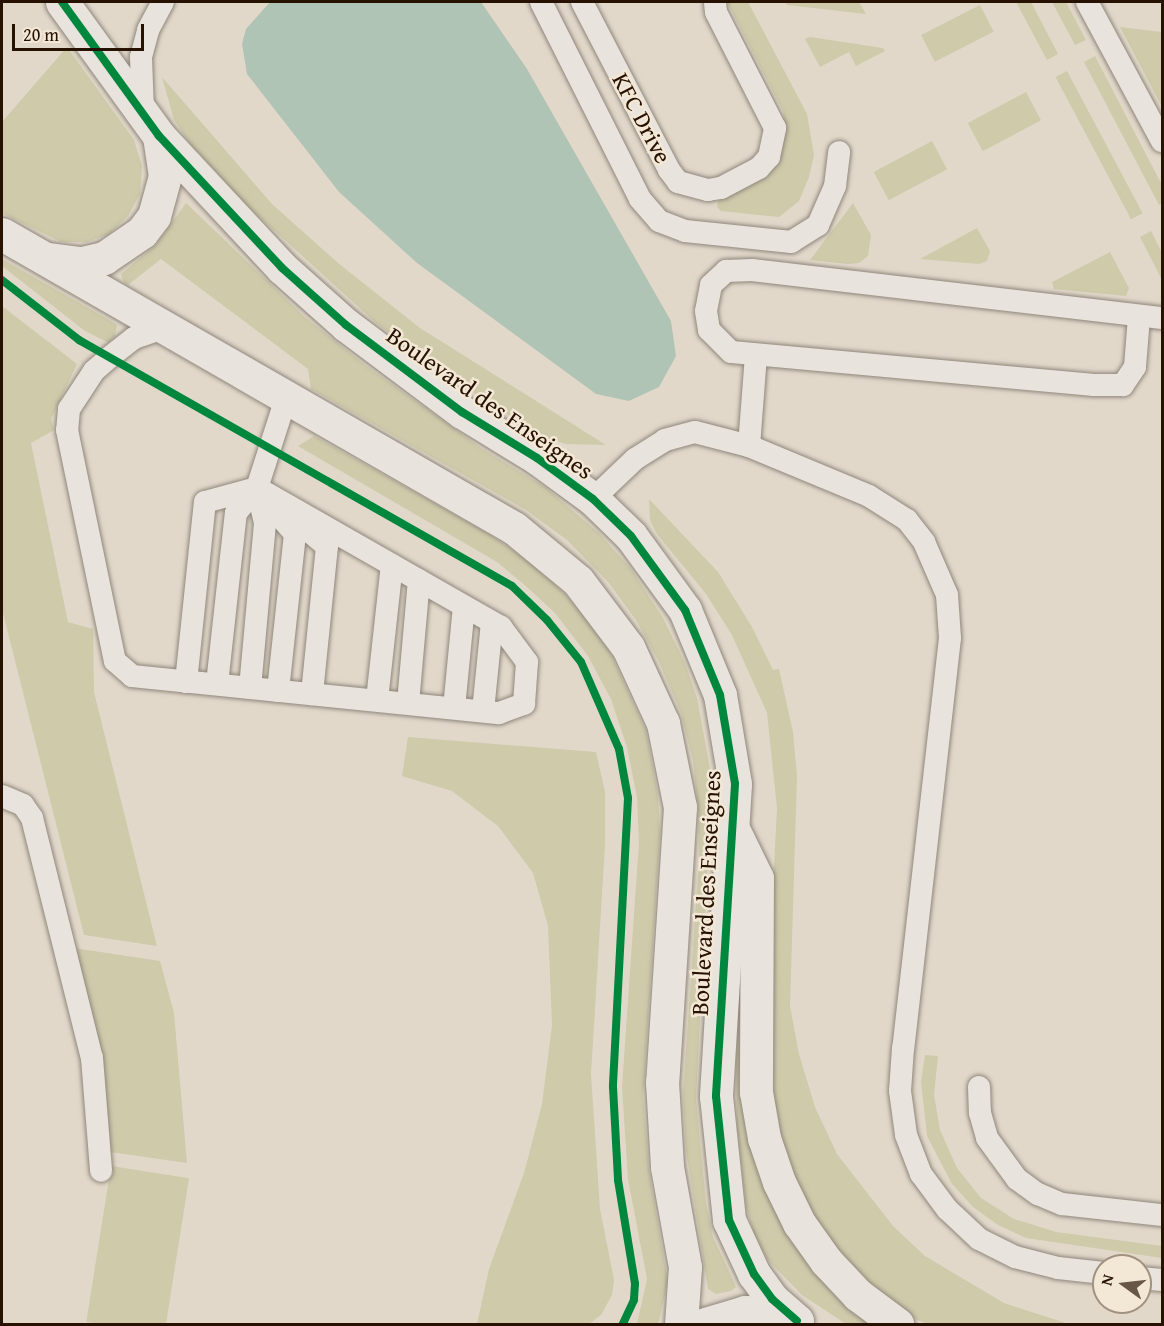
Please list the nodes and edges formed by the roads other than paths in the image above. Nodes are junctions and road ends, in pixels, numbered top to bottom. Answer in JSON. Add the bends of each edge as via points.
{"nodes":[{"id":1,"x":62,"y":2,"type":"edge"},
{"id":2,"x":163,"y":2,"type":"edge"},
{"id":3,"x":541,"y":2,"type":"edge"},
{"id":4,"x":582,"y":2,"type":"edge"},
{"id":5,"x":715,"y":2,"type":"edge"},
{"id":6,"x":1087,"y":2,"type":"edge"},
{"id":7,"x":151,"y":124,"type":"junction"},
{"id":8,"x":1162,"y":141,"type":"edge"},
{"id":9,"x":838,"y":153,"type":"dead end"},
{"id":10,"x":2,"y":234,"type":"edge"},
{"id":11,"x":36,"y":256,"type":"junction"},
{"id":12,"x":1139,"y":317,"type":"junction"},
{"id":13,"x":1162,"y":318,"type":"edge"},
{"id":14,"x":163,"y":328,"type":"junction"},
{"id":15,"x":756,"y":355,"type":"junction"},
{"id":16,"x":286,"y":398,"type":"junction"},
{"id":17,"x":748,"y":446,"type":"junction"},
{"id":18,"x":257,"y":488,"type":"junction"},
{"id":19,"x":593,"y":500,"type":"junction"},
{"id":20,"x":392,"y":565,"type":"junction"},
{"id":21,"x":419,"y":580,"type":"junction"},
{"id":22,"x":464,"y":606,"type":"junction"},
{"id":23,"x":492,"y":622,"type":"junction"},
{"id":24,"x":186,"y":682,"type":"junction"},
{"id":25,"x":217,"y":684,"type":"junction"},
{"id":26,"x":250,"y":688,"type":"junction"},
{"id":27,"x":278,"y":690,"type":"junction"},
{"id":28,"x":312,"y":694,"type":"junction"},
{"id":29,"x":377,"y":700,"type":"junction"},
{"id":30,"x":408,"y":704,"type":"junction"},
{"id":31,"x":454,"y":708,"type":"junction"},
{"id":32,"x":483,"y":711,"type":"junction"},
{"id":33,"x":2,"y":796,"type":"edge"},
{"id":34,"x":734,"y":829,"type":"junction"},
{"id":35,"x":979,"y":1087,"type":"dead end"},
{"id":36,"x":101,"y":1171,"type":"dead end"},
{"id":37,"x":1162,"y":1215,"type":"edge"},
{"id":38,"x":1092,"y":1272,"type":"edge"},
{"id":39,"x":800,"y":1323,"type":"edge"},
{"id":40,"x":681,"y":1324,"type":"edge"},
{"id":41,"x":705,"y":1324,"type":"edge"},
{"id":42,"x":897,"y":1324,"type":"edge"}],
"edges":[{"from":1,"to":7,"type":"street","name":"Boulevard des Enseignes"},
{"from":2,"to":7,"type":"lane","via":[[148,30],[141,57]]},
{"from":3,"to":9,"type":"lane","via":[[640,199],[659,221],[685,231],[791,242],[818,225],[835,186]]},
{"from":4,"to":5,"type":"lane","name":"KFC Drive","via":[[669,170],[678,182],[708,190],[722,188],[759,168],[775,141],[772,115],[716,12]]},
{"from":6,"to":8,"type":"lane"},
{"from":7,"to":11,"type":"street","name":"Boulevard des Enseignes","via":[[165,176],[154,216],[142,232],[104,258],[82,263]]},
{"from":7,"to":19,"type":"street","name":"Boulevard des Enseignes","via":[[282,268],[346,325],[462,412],[537,458]]},
{"from":10,"to":11,"type":"street","name":"Boulevard des Enseignes"},
{"from":11,"to":14,"type":"street","name":"Boulevard des Enseignes"},
{"from":12,"to":13,"type":"lane"},
{"from":12,"to":15,"type":"lane","via":[[1135,367],[1123,385]]},
{"from":12,"to":15,"type":"lane","via":[[907,286],[752,270],[726,271],[711,285],[706,311],[709,330],[731,352]]},
{"from":14,"to":16,"type":"street","name":"Boulevard des Enseignes"},
{"from":14,"to":24,"type":"lane","via":[[134,338],[94,371],[69,409],[67,430],[115,662],[132,676]]},
{"from":15,"to":17,"type":"lane"},
{"from":16,"to":18,"type":"lane"},
{"from":16,"to":40,"type":"street","name":"Boulevard des Enseignes","via":[[514,528],[548,553],[605,612],[647,684],[663,723],[680,807],[662,1082],[667,1167],[685,1267]]},
{"from":17,"to":19,"type":"lane","via":[[695,432],[665,440],[635,459]]},
{"from":17,"to":38,"type":"lane","via":[[894,510],[924,542],[947,595],[950,638],[900,1091],[906,1135],[921,1174],[947,1209],[979,1239],[1015,1257]]},
{"from":18,"to":20,"type":"lane"},
{"from":18,"to":24,"type":"lane","via":[[205,502]]},
{"from":18,"to":25,"type":"lane","via":[[236,513]]},
{"from":18,"to":26,"type":"lane","via":[[265,523]]},
{"from":18,"to":27,"type":"lane","via":[[295,534]]},
{"from":18,"to":28,"type":"lane","via":[[327,546]]},
{"from":19,"to":34,"type":"street","name":"Boulevard des Enseignes","via":[[660,572],[705,651],[730,739]]},
{"from":20,"to":21,"type":"lane"},
{"from":20,"to":29,"type":"lane"},
{"from":21,"to":22,"type":"lane"},
{"from":21,"to":30,"type":"lane"},
{"from":22,"to":23,"type":"lane"},
{"from":22,"to":31,"type":"lane"},
{"from":23,"to":32,"type":"lane"},
{"from":23,"to":32,"type":"lane","via":[[501,627],[527,662],[524,704],[499,713]]},
{"from":24,"to":25,"type":"lane"},
{"from":25,"to":26,"type":"lane"},
{"from":26,"to":27,"type":"lane"},
{"from":27,"to":28,"type":"lane"},
{"from":28,"to":29,"type":"lane"},
{"from":29,"to":30,"type":"lane"},
{"from":30,"to":31,"type":"lane"},
{"from":31,"to":32,"type":"lane"},
{"from":33,"to":36,"type":"lane","via":[[23,805],[32,819],[92,1058]]},
{"from":34,"to":39,"type":"street","name":"Boulevard des Enseignes","via":[[717,1085],[720,1157],[729,1220],[754,1275],[772,1299]]},
{"from":34,"to":42,"type":"street","via":[[757,878],[756,1092],[768,1149],[799,1223],[826,1261],[858,1295]]},
{"from":35,"to":37,"type":"lane","via":[[980,1113],[987,1138],[1000,1160],[1031,1189],[1062,1203]]},
{"from":39,"to":41,"type":"street","via":[[771,1313],[745,1312]]}]}
